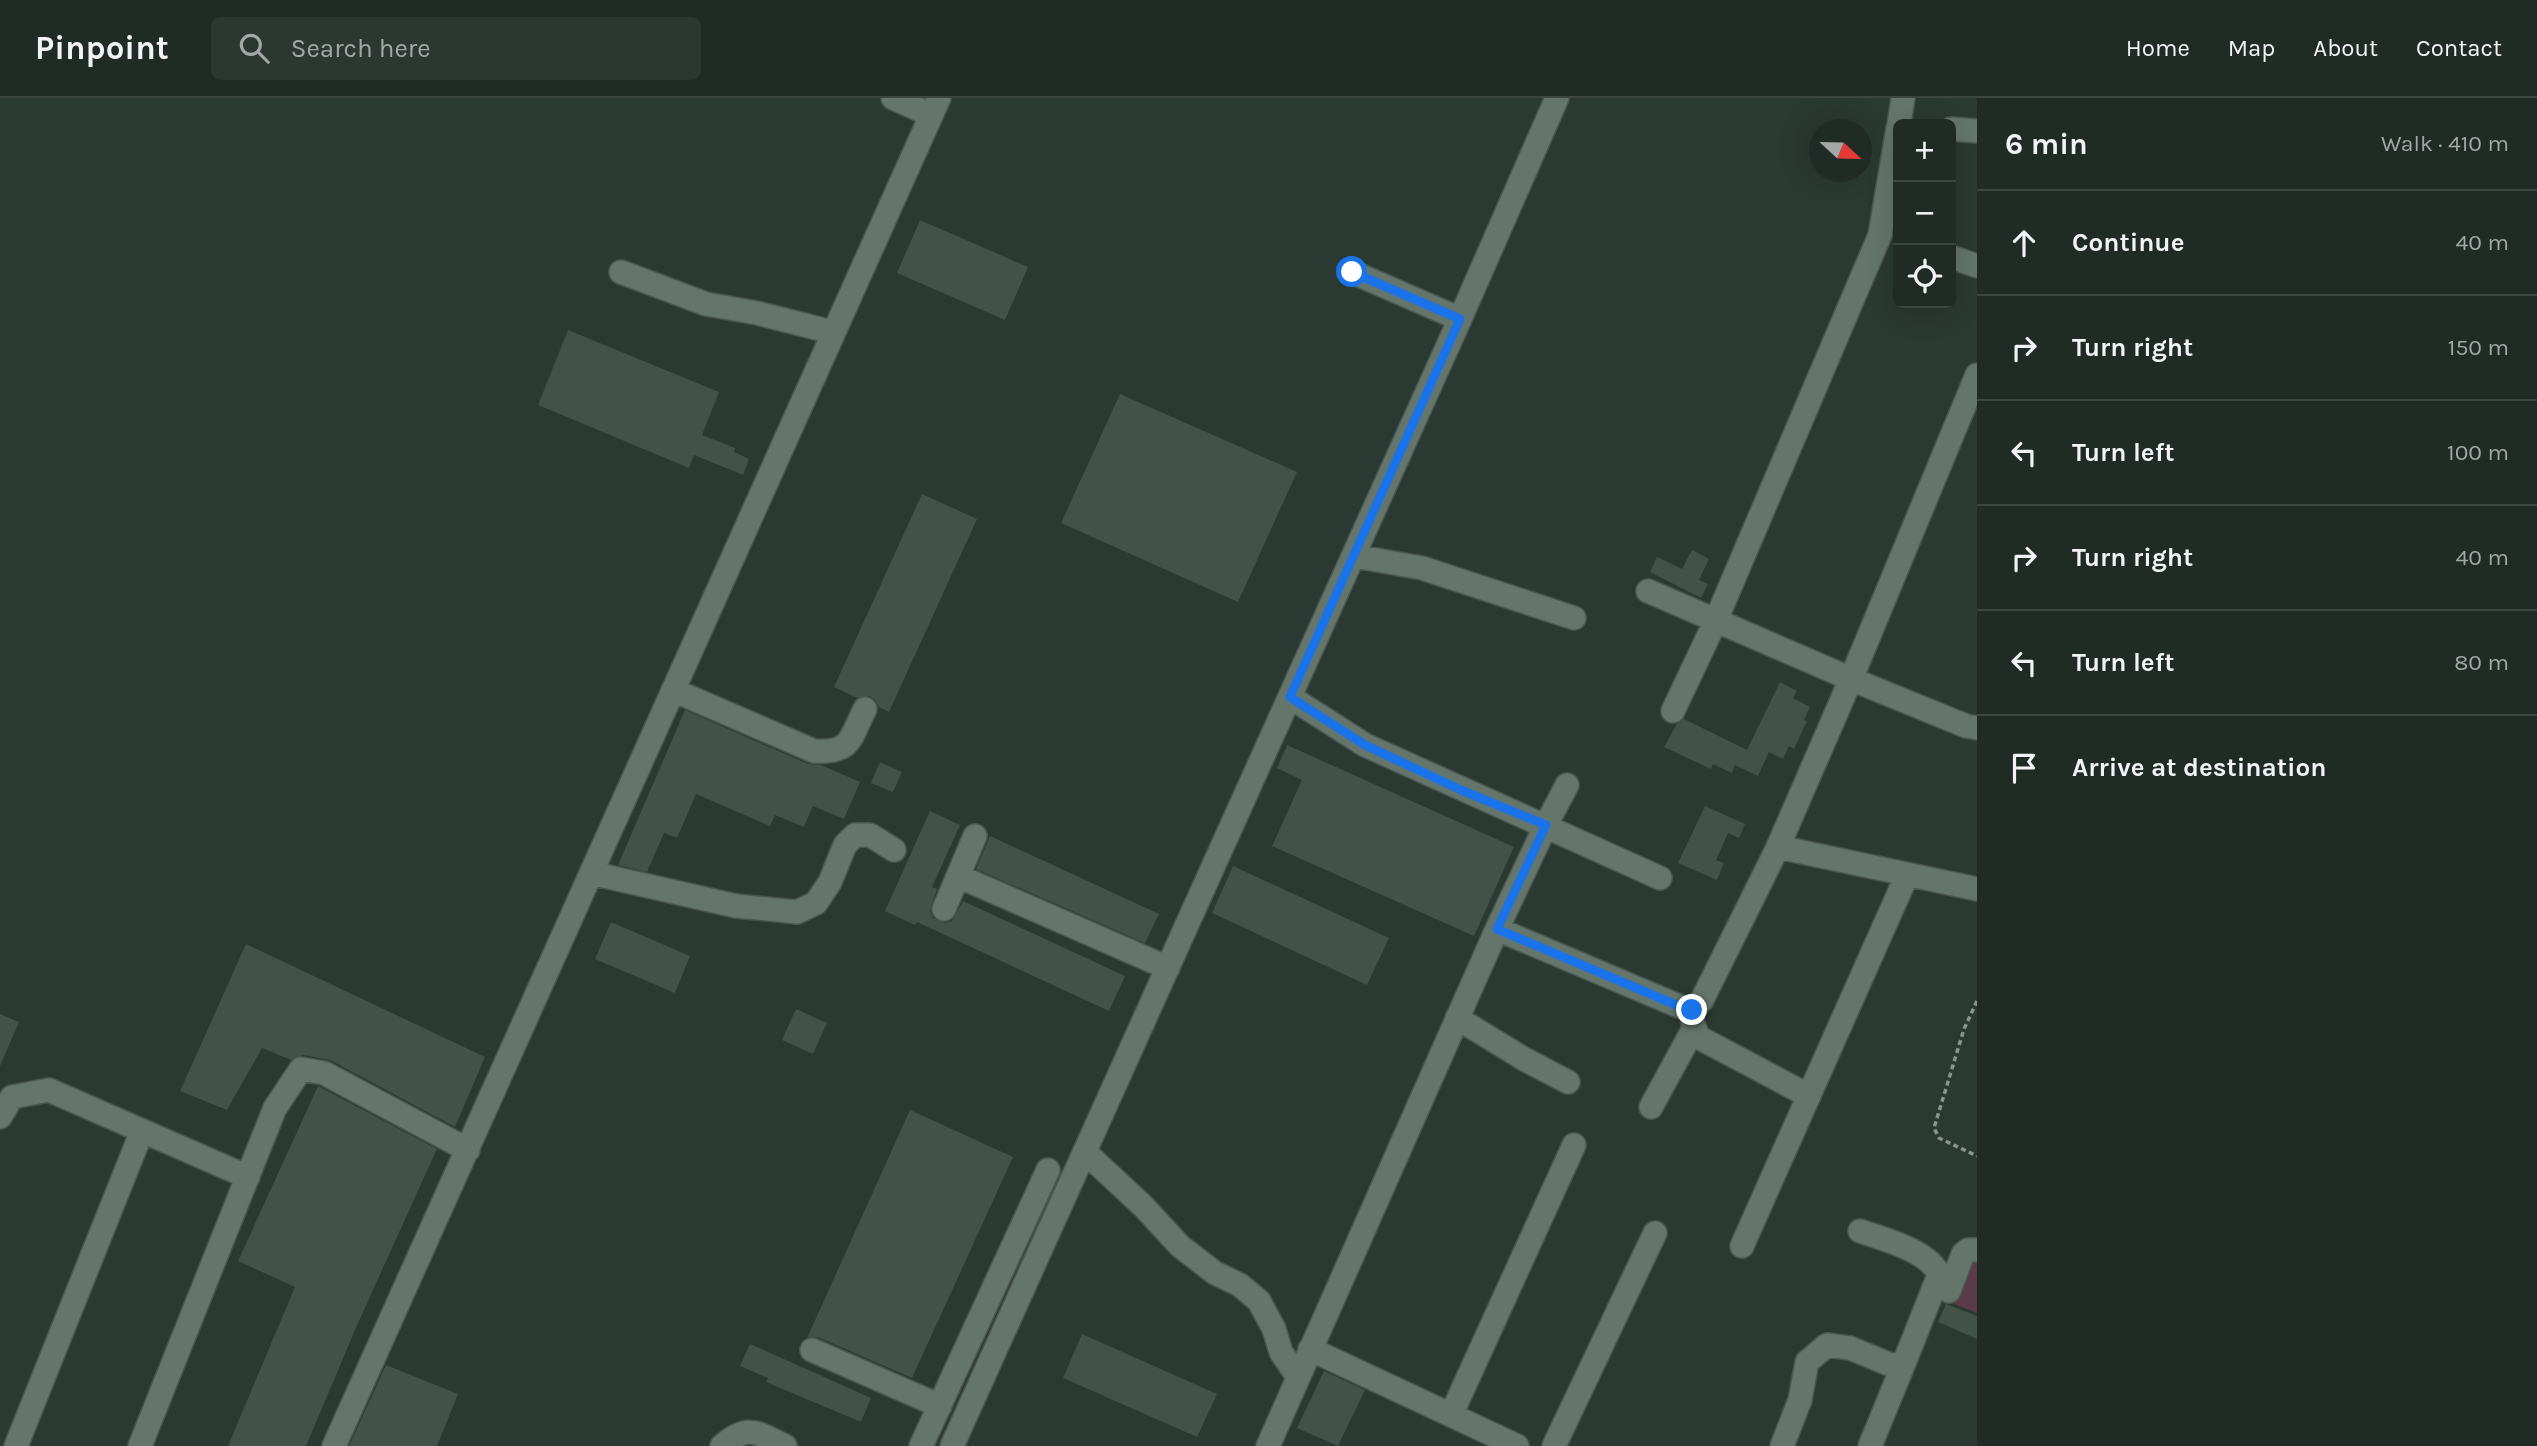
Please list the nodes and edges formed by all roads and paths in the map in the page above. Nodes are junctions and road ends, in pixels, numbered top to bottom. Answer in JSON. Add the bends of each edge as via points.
{"nodes":[{"id":1,"x":893,"y":98,"type":"edge"},
{"id":2,"x":1557,"y":98,"type":"edge"},
{"id":3,"x":1903,"y":98,"type":"edge"},
{"id":4,"x":935,"y":106,"type":"edge"},
{"id":5,"x":1900,"y":119,"type":"edge"},
{"id":6,"x":1956,"y":129,"type":"edge"},
{"id":7,"x":1977,"y":131,"type":"edge"},
{"id":8,"x":1894,"y":182,"type":"edge"},
{"id":9,"x":1889,"y":238,"type":"edge"},
{"id":10,"x":1956,"y":259,"type":"edge"},
{"id":11,"x":1977,"y":266,"type":"edge"},
{"id":12,"x":621,"y":272,"type":"dead end"},
{"id":13,"x":1352,"y":272,"type":"dead end"},
{"id":14,"x":1460,"y":319,"type":"junction"},
{"id":15,"x":832,"y":332,"type":"junction"},
{"id":16,"x":1977,"y":375,"type":"edge"},
{"id":17,"x":1354,"y":556,"type":"junction"},
{"id":18,"x":1648,"y":591,"type":"dead end"},
{"id":19,"x":1574,"y":618,"type":"dead end"},
{"id":20,"x":1716,"y":620,"type":"junction"},
{"id":21,"x":1851,"y":679,"type":"junction"},
{"id":22,"x":673,"y":690,"type":"junction"},
{"id":23,"x":1290,"y":697,"type":"junction"},
{"id":24,"x":865,"y":709,"type":"dead end"},
{"id":25,"x":1674,"y":711,"type":"dead end"},
{"id":26,"x":1977,"y":728,"type":"edge"},
{"id":27,"x":1567,"y":785,"type":"dead end"},
{"id":28,"x":1546,"y":825,"type":"junction"},
{"id":29,"x":975,"y":836,"type":"dead end"},
{"id":30,"x":1778,"y":847,"type":"junction"},
{"id":31,"x":894,"y":850,"type":"dead end"},
{"id":32,"x":591,"y":873,"type":"junction"},
{"id":33,"x":1907,"y":875,"type":"junction"},
{"id":34,"x":958,"y":876,"type":"junction"},
{"id":35,"x":1660,"y":878,"type":"dead end"},
{"id":36,"x":1977,"y":889,"type":"edge"},
{"id":37,"x":944,"y":909,"type":"dead end"},
{"id":38,"x":1497,"y":929,"type":"junction"},
{"id":39,"x":1168,"y":968,"type":"junction"},
{"id":40,"x":1977,"y":1001,"type":"edge"},
{"id":41,"x":1457,"y":1018,"type":"junction"},
{"id":42,"x":1693,"y":1019,"type":"junction"},
{"id":43,"x":1568,"y":1082,"type":"dead end"},
{"id":44,"x":1809,"y":1096,"type":"junction"},
{"id":45,"x":1651,"y":1107,"type":"dead end"},
{"id":46,"x":0,"y":1117,"type":"edge"},
{"id":47,"x":142,"y":1131,"type":"junction"},
{"id":48,"x":1574,"y":1145,"type":"dead end"},
{"id":49,"x":468,"y":1150,"type":"junction"},
{"id":50,"x":1085,"y":1152,"type":"junction"},
{"id":51,"x":1977,"y":1156,"type":"edge"},
{"id":52,"x":1048,"y":1170,"type":"dead end"},
{"id":53,"x":248,"y":1177,"type":"junction"},
{"id":54,"x":1860,"y":1231,"type":"dead end"},
{"id":55,"x":1655,"y":1233,"type":"dead end"},
{"id":56,"x":1742,"y":1246,"type":"dead end"},
{"id":57,"x":1977,"y":1250,"type":"edge"},
{"id":58,"x":1948,"y":1291,"type":"dead end"},
{"id":59,"x":1310,"y":1349,"type":"junction"},
{"id":60,"x":812,"y":1350,"type":"dead end"},
{"id":61,"x":1904,"y":1363,"type":"junction"},
{"id":62,"x":1298,"y":1377,"type":"junction"},
{"id":63,"x":940,"y":1406,"type":"junction"},
{"id":64,"x":1451,"y":1415,"type":"junction"},
{"id":65,"x":16,"y":1446,"type":"edge"},
{"id":66,"x":140,"y":1446,"type":"edge"},
{"id":67,"x":334,"y":1446,"type":"edge"},
{"id":68,"x":722,"y":1446,"type":"edge"},
{"id":69,"x":786,"y":1446,"type":"edge"},
{"id":70,"x":921,"y":1446,"type":"edge"},
{"id":71,"x":952,"y":1446,"type":"edge"},
{"id":72,"x":1268,"y":1446,"type":"edge"},
{"id":73,"x":1517,"y":1446,"type":"edge"},
{"id":74,"x":1554,"y":1446,"type":"edge"},
{"id":75,"x":1782,"y":1446,"type":"edge"},
{"id":76,"x":1870,"y":1446,"type":"edge"}],
"edges":[{"from":1,"to":4,"type":"street"},
{"from":2,"to":14,"type":"street"},
{"from":3,"to":5,"type":"street"},
{"from":4,"to":15,"type":"street"},
{"from":6,"to":7,"type":"street"},
{"from":8,"to":9,"type":"street"},
{"from":9,"to":20,"type":"street"},
{"from":10,"to":11,"type":"street"},
{"from":12,"to":15,"type":"street","via":[[706,303]]},
{"from":13,"to":14,"type":"street"},
{"from":14,"to":17,"type":"street"},
{"from":15,"to":22,"type":"street"},
{"from":16,"to":21,"type":"street"},
{"from":17,"to":19,"type":"street","via":[[1422,568]]},
{"from":17,"to":23,"type":"street"},
{"from":18,"to":20,"type":"street"},
{"from":20,"to":21,"type":"street"},
{"from":20,"to":25,"type":"street"},
{"from":21,"to":26,"type":"street"},
{"from":21,"to":30,"type":"street"},
{"from":22,"to":24,"type":"street","via":[[814,751],[835,752],[846,746]]},
{"from":22,"to":32,"type":"street"},
{"from":23,"to":28,"type":"street","via":[[1365,745]]},
{"from":23,"to":39,"type":"street"},
{"from":27,"to":28,"type":"street"},
{"from":28,"to":35,"type":"street"},
{"from":28,"to":38,"type":"street"},
{"from":29,"to":34,"type":"street"},
{"from":30,"to":33,"type":"street"},
{"from":30,"to":42,"type":"street"},
{"from":31,"to":32,"type":"street","via":[[870,835],[855,835],[845,845],[817,903],[797,912],[736,906]]},
{"from":32,"to":49,"type":"street"},
{"from":33,"to":36,"type":"street"},
{"from":33,"to":44,"type":"street"},
{"from":34,"to":37,"type":"street"},
{"from":34,"to":39,"type":"street"},
{"from":38,"to":41,"type":"street"},
{"from":38,"to":42,"type":"street","via":[[1681,1007]]},
{"from":39,"to":50,"type":"street"},
{"from":40,"to":51,"type":"path","via":[[1934,1128],[1939,1138]]},
{"from":41,"to":43,"type":"street"},
{"from":41,"to":59,"type":"street"},
{"from":42,"to":44,"type":"street","via":[[1698,1037]]},
{"from":42,"to":45,"type":"street"},
{"from":44,"to":56,"type":"street"},
{"from":46,"to":47,"type":"street","via":[[12,1097],[49,1090]]},
{"from":47,"to":53,"type":"street"},
{"from":47,"to":65,"type":"street"},
{"from":48,"to":64,"type":"street"},
{"from":49,"to":53,"type":"street","via":[[324,1073],[301,1069],[275,1108]]},
{"from":49,"to":67,"type":"street"},
{"from":50,"to":62,"type":"street","via":[[1180,1246],[1259,1301]]},
{"from":50,"to":71,"type":"street"},
{"from":52,"to":63,"type":"street"},
{"from":53,"to":66,"type":"street"},
{"from":54,"to":61,"type":"street","via":[[1914,1251],[1936,1266],[1939,1275]]},
{"from":55,"to":74,"type":"street"},
{"from":57,"to":58,"type":"street","via":[[1963,1254]]},
{"from":59,"to":62,"type":"street"},
{"from":59,"to":64,"type":"street"},
{"from":60,"to":63,"type":"street"},
{"from":61,"to":75,"type":"street","via":[[1891,1364],[1850,1348],[1827,1345],[1807,1362],[1800,1400]]},
{"from":61,"to":76,"type":"street"},
{"from":62,"to":72,"type":"street"},
{"from":63,"to":70,"type":"street"},
{"from":64,"to":73,"type":"street"},
{"from":68,"to":69,"type":"street","via":[[733,1436],[753,1431]]}]}
